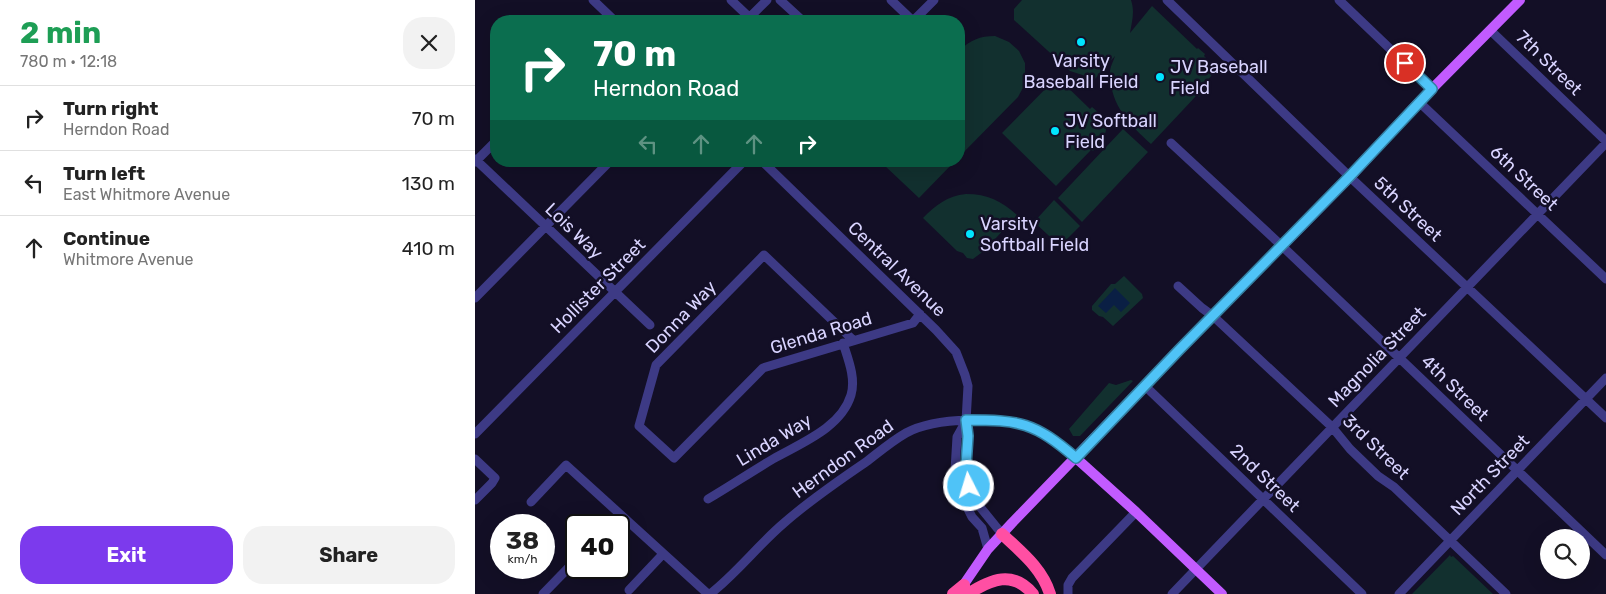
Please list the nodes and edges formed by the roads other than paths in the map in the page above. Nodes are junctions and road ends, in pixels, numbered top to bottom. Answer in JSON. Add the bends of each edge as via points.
{"nodes":[{"id":1,"x":593,"y":0,"type":"edge"},
{"id":2,"x":731,"y":0,"type":"edge"},
{"id":3,"x":767,"y":0,"type":"edge"},
{"id":4,"x":780,"y":0,"type":"edge"},
{"id":5,"x":891,"y":0,"type":"edge"},
{"id":6,"x":934,"y":0,"type":"edge"},
{"id":7,"x":1167,"y":0,"type":"edge"},
{"id":8,"x":1339,"y":0,"type":"edge"},
{"id":9,"x":1519,"y":0,"type":"edge"},
{"id":10,"x":608,"y":15,"type":"edge"},
{"id":11,"x":744,"y":15,"type":"edge"},
{"id":12,"x":752,"y":15,"type":"edge"},
{"id":13,"x":796,"y":15,"type":"edge"},
{"id":14,"x":907,"y":15,"type":"edge"},
{"id":15,"x":919,"y":15,"type":"edge"},
{"id":16,"x":1490,"y":30,"type":"junction"},
{"id":17,"x":1432,"y":89,"type":"junction"},
{"id":18,"x":1419,"y":102,"type":"junction"},
{"id":19,"x":1171,"y":142,"type":"dead end"},
{"id":20,"x":1606,"y":142,"type":"edge"},
{"id":21,"x":490,"y":146,"type":"edge"},
{"id":22,"x":475,"y":160,"type":"edge"},
{"id":23,"x":604,"y":167,"type":"edge"},
{"id":24,"x":738,"y":167,"type":"edge"},
{"id":25,"x":768,"y":167,"type":"edge"},
{"id":26,"x":1350,"y":176,"type":"junction"},
{"id":27,"x":1539,"y":214,"type":"junction"},
{"id":28,"x":546,"y":227,"type":"junction"},
{"id":29,"x":1282,"y":246,"type":"junction"},
{"id":30,"x":1606,"y":279,"type":"edge"},
{"id":31,"x":1178,"y":286,"type":"dead end"},
{"id":32,"x":1468,"y":287,"type":"junction"},
{"id":33,"x":615,"y":293,"type":"junction"},
{"id":34,"x":475,"y":298,"type":"edge"},
{"id":35,"x":920,"y":314,"type":"junction"},
{"id":36,"x":1213,"y":316,"type":"junction"},
{"id":37,"x":650,"y":326,"type":"dead end"},
{"id":38,"x":853,"y":340,"type":"junction"},
{"id":39,"x":843,"y":343,"type":"junction"},
{"id":40,"x":1399,"y":357,"type":"junction"},
{"id":41,"x":1606,"y":378,"type":"edge"},
{"id":42,"x":1145,"y":385,"type":"junction"},
{"id":43,"x":1586,"y":399,"type":"junction"},
{"id":44,"x":1606,"y":418,"type":"edge"},
{"id":45,"x":966,"y":420,"type":"junction"},
{"id":46,"x":1331,"y":427,"type":"junction"},
{"id":47,"x":475,"y":434,"type":"edge"},
{"id":48,"x":674,"y":458,"type":"joint"},
{"id":49,"x":1076,"y":458,"type":"junction"},
{"id":50,"x":475,"y":459,"type":"edge"},
{"id":51,"x":1517,"y":469,"type":"junction"},
{"id":52,"x":708,"y":499,"type":"dead end"},
{"id":53,"x":1263,"y":499,"type":"junction"},
{"id":54,"x":475,"y":500,"type":"edge"},
{"id":55,"x":531,"y":502,"type":"dead end"},
{"id":56,"x":1136,"y":512,"type":"junction"},
{"id":57,"x":618,"y":514,"type":"edge"},
{"id":58,"x":630,"y":525,"type":"edge"},
{"id":59,"x":1001,"y":534,"type":"junction"},
{"id":60,"x":1450,"y":540,"type":"junction"},
{"id":61,"x":988,"y":549,"type":"junction"},
{"id":62,"x":663,"y":554,"type":"junction"},
{"id":63,"x":1606,"y":555,"type":"edge"},
{"id":64,"x":1195,"y":569,"type":"junction"},
{"id":65,"x":565,"y":571,"type":"edge"},
{"id":66,"x":629,"y":590,"type":"dead end"},
{"id":67,"x":963,"y":591,"type":"edge"},
{"id":68,"x":543,"y":594,"type":"edge"},
{"id":69,"x":709,"y":594,"type":"edge"},
{"id":70,"x":953,"y":594,"type":"edge"},
{"id":71,"x":1033,"y":594,"type":"edge"},
{"id":72,"x":1050,"y":594,"type":"edge"},
{"id":73,"x":1068,"y":594,"type":"edge"},
{"id":74,"x":1172,"y":594,"type":"edge"},
{"id":75,"x":1222,"y":594,"type":"edge"},
{"id":76,"x":1362,"y":594,"type":"edge"},
{"id":77,"x":1399,"y":594,"type":"edge"},
{"id":78,"x":1506,"y":594,"type":"edge"}],
"edges":[{"from":1,"to":10,"type":"street"},
{"from":2,"to":11,"type":"street"},
{"from":3,"to":12,"type":"street"},
{"from":4,"to":13,"type":"street"},
{"from":5,"to":14,"type":"street"},
{"from":6,"to":15,"type":"street"},
{"from":7,"to":26,"type":"street","name":"5th Street"},
{"from":8,"to":17,"type":"street"},
{"from":9,"to":16,"type":"main road"},
{"from":16,"to":17,"type":"main road"},
{"from":16,"to":20,"type":"street","name":"7th Street"},
{"from":17,"to":18,"type":"main road"},
{"from":18,"to":26,"type":"main road"},
{"from":18,"to":27,"type":"street","name":"6th Street"},
{"from":19,"to":29,"type":"street","name":"4th Street"},
{"from":20,"to":27,"type":"street","name":"Magnolia Street"},
{"from":21,"to":22,"type":"street"},
{"from":22,"to":28,"type":"street","name":"Lois Way"},
{"from":23,"to":28,"type":"street"},
{"from":24,"to":33,"type":"street","name":"Hollister Street"},
{"from":25,"to":35,"type":"street","name":"Central Avenue"},
{"from":26,"to":29,"type":"main road"},
{"from":26,"to":32,"type":"street","name":"5th Street"},
{"from":27,"to":30,"type":"street","name":"6th Street"},
{"from":27,"to":32,"type":"street","name":"Magnolia Street"},
{"from":28,"to":33,"type":"street","name":"Lois Way"},
{"from":28,"to":34,"type":"street"},
{"from":29,"to":36,"type":"main road"},
{"from":29,"to":40,"type":"street","name":"4th Street"},
{"from":31,"to":36,"type":"street","name":"3rd Street"},
{"from":32,"to":40,"type":"street","name":"Magnolia Street"},
{"from":32,"to":43,"type":"street","name":"5th Street"},
{"from":33,"to":37,"type":"street","name":"Lois Way"},
{"from":33,"to":47,"type":"street","name":"Hollister Street"},
{"from":35,"to":38,"type":"street","name":"Glenda Road","via":[[913,322]]},
{"from":35,"to":45,"type":"street","name":"Central Avenue","via":[[951,346],[961,364],[968,386]]},
{"from":36,"to":42,"type":"main road"},
{"from":36,"to":46,"type":"street","name":"3rd Street"},
{"from":38,"to":39,"type":"street","name":"Glenda Road"},
{"from":38,"to":48,"type":"street","name":"Donna Way","via":[[764,254],[656,365],[639,426]]},
{"from":39,"to":48,"type":"street","name":"Glenda Road","via":[[763,368]]},
{"from":39,"to":52,"type":"street","name":"Linda Way","via":[[853,386],[840,414],[819,434]]},
{"from":40,"to":46,"type":"street","name":"Magnolia Street"},
{"from":40,"to":51,"type":"street","name":"4th Street"},
{"from":41,"to":43,"type":"street","name":"North Street"},
{"from":42,"to":49,"type":"main road"},
{"from":42,"to":53,"type":"street","name":"2nd Street"},
{"from":43,"to":44,"type":"street","name":"5th Street"},
{"from":43,"to":51,"type":"street","name":"North Street"},
{"from":45,"to":49,"type":"street","name":"Herndon Road","via":[[997,420],[1033,428]]},
{"from":45,"to":59,"type":"street","via":[[969,486],[976,502]]},
{"from":45,"to":61,"type":"street","via":[[957,437],[955,470],[961,494],[972,517],[982,528]]},
{"from":45,"to":69,"type":"street","name":"Herndon Road","via":[[933,423],[907,432],[787,520]]},
{"from":46,"to":53,"type":"street","name":"Magnolia Street"},
{"from":46,"to":60,"type":"street","name":"3rd Street","via":[[1378,476]]},
{"from":49,"to":56,"type":"main road"},
{"from":49,"to":59,"type":"main road"},
{"from":50,"to":54,"type":"street","via":[[495,478]]},
{"from":51,"to":60,"type":"street","name":"North Street"},
{"from":51,"to":63,"type":"street","name":"4th Street"},
{"from":53,"to":64,"type":"street","name":"Magnolia Street"},
{"from":53,"to":76,"type":"street","name":"2nd Street"},
{"from":55,"to":57,"type":"street","via":[[566,465]]},
{"from":56,"to":64,"type":"main road"},
{"from":56,"to":73,"type":"street","via":[[1073,577],[1068,585]]},
{"from":58,"to":62,"type":"street"},
{"from":59,"to":61,"type":"main road"},
{"from":59,"to":72,"type":"highway","via":[[1035,565]]},
{"from":60,"to":77,"type":"street","name":"North Street"},
{"from":60,"to":78,"type":"street","name":"3rd Street"},
{"from":61,"to":67,"type":"main road"},
{"from":62,"to":66,"type":"street"},
{"from":62,"to":69,"type":"street"},
{"from":64,"to":74,"type":"street","name":"Magnolia Street"},
{"from":64,"to":75,"type":"main road"},
{"from":65,"to":68,"type":"street"},
{"from":67,"to":70,"type":"highway"},
{"from":67,"to":71,"type":"highway","via":[[1005,578],[1027,587]]}]}
